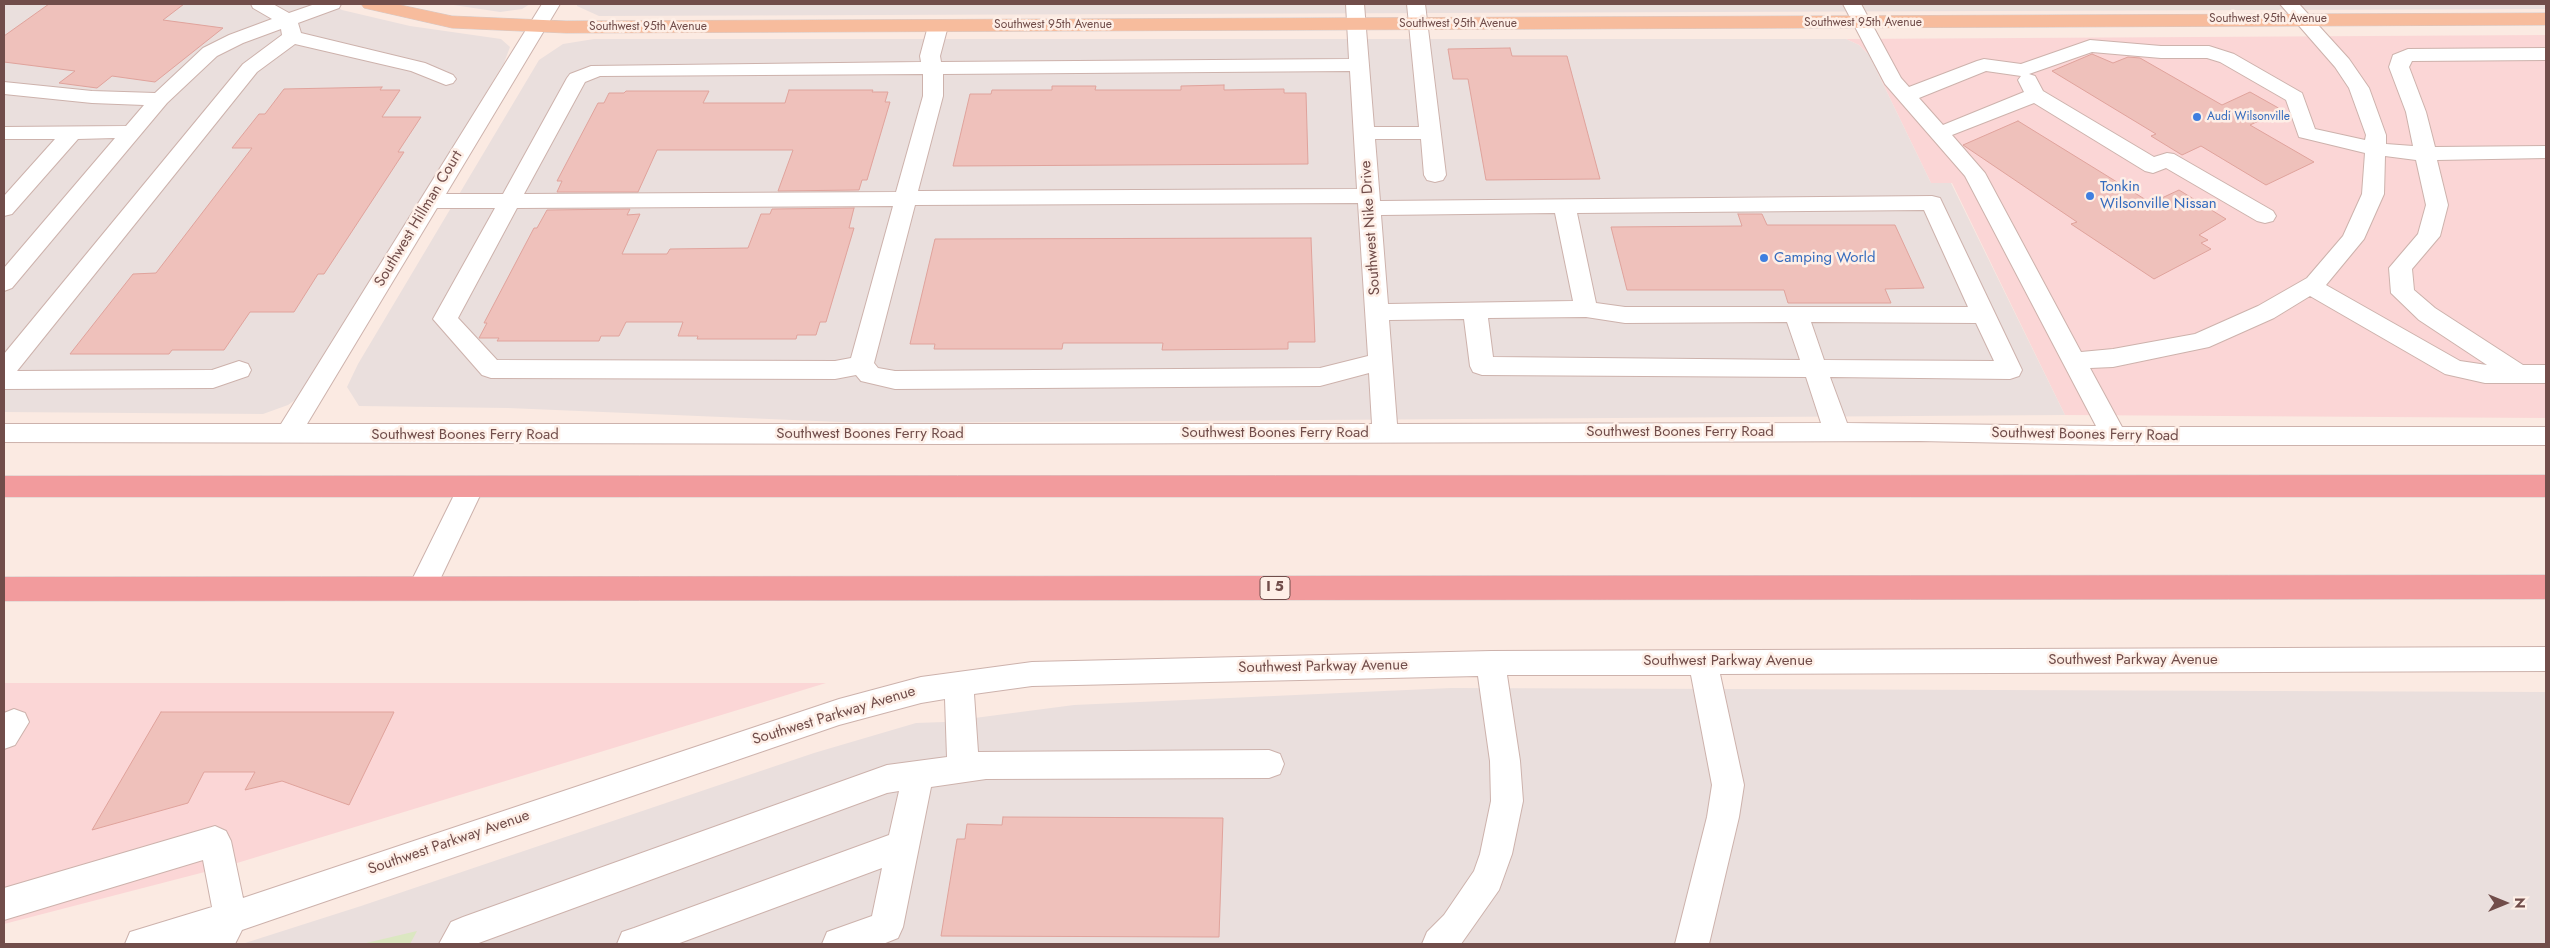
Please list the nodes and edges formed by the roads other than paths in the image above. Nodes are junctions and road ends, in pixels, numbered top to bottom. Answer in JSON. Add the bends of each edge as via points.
{"nodes":[{"id":1,"x":260,"y":4,"type":"edge"},
{"id":2,"x":332,"y":4,"type":"edge"},
{"id":3,"x":371,"y":4,"type":"edge"},
{"id":4,"x":551,"y":4,"type":"edge"},
{"id":5,"x":1416,"y":4,"type":"edge"},
{"id":6,"x":2295,"y":11,"type":"edge"},
{"id":7,"x":1356,"y":14,"type":"edge"},
{"id":8,"x":1857,"y":14,"type":"edge"},
{"id":9,"x":2546,"y":19,"type":"edge"},
{"id":10,"x":1417,"y":24,"type":"junction"},
{"id":11,"x":537,"y":26,"type":"junction"},
{"id":12,"x":938,"y":26,"type":"junction"},
{"id":13,"x":290,"y":29,"type":"junction"},
{"id":14,"x":2546,"y":54,"type":"edge"},
{"id":15,"x":1360,"y":65,"type":"junction"},
{"id":16,"x":932,"y":67,"type":"junction"},
{"id":17,"x":2023,"y":70,"type":"junction"},
{"id":18,"x":446,"y":79,"type":"dead end"},
{"id":19,"x":4,"y":88,"type":"edge"},
{"id":20,"x":2035,"y":95,"type":"junction"},
{"id":21,"x":1905,"y":96,"type":"junction"},
{"id":22,"x":160,"y":99,"type":"junction"},
{"id":23,"x":74,"y":132,"type":"junction"},
{"id":24,"x":132,"y":132,"type":"junction"},
{"id":25,"x":4,"y":133,"type":"edge"},
{"id":26,"x":1429,"y":133,"type":"junction"},
{"id":27,"x":1940,"y":133,"type":"junction"},
{"id":28,"x":1364,"y":134,"type":"junction"},
{"id":29,"x":2376,"y":149,"type":"junction"},
{"id":30,"x":2546,"y":152,"type":"edge"},
{"id":31,"x":2425,"y":154,"type":"junction"},
{"id":32,"x":1435,"y":175,"type":"dead end"},
{"id":33,"x":905,"y":199,"type":"junction"},
{"id":34,"x":510,"y":200,"type":"junction"},
{"id":35,"x":430,"y":201,"type":"junction"},
{"id":36,"x":1369,"y":202,"type":"junction"},
{"id":37,"x":1564,"y":206,"type":"junction"},
{"id":38,"x":4,"y":209,"type":"edge"},
{"id":39,"x":2265,"y":216,"type":"dead end"},
{"id":40,"x":4,"y":249,"type":"edge"},
{"id":41,"x":33,"y":249,"type":"junction"},
{"id":42,"x":4,"y":283,"type":"edge"},
{"id":43,"x":2310,"y":286,"type":"junction"},
{"id":44,"x":1586,"y":309,"type":"junction"},
{"id":45,"x":1475,"y":310,"type":"junction"},
{"id":46,"x":1377,"y":312,"type":"junction"},
{"id":47,"x":1796,"y":314,"type":"junction"},
{"id":48,"x":1984,"y":315,"type":"junction"},
{"id":49,"x":2074,"y":361,"type":"junction"},
{"id":50,"x":1380,"y":362,"type":"junction"},
{"id":51,"x":861,"y":366,"type":"junction"},
{"id":52,"x":1815,"y":368,"type":"junction"},
{"id":53,"x":4,"y":370,"type":"edge"},
{"id":54,"x":239,"y":370,"type":"dead end"},
{"id":55,"x":2518,"y":374,"type":"junction"},
{"id":56,"x":2546,"y":374,"type":"edge"},
{"id":57,"x":4,"y":380,"type":"edge"},
{"id":58,"x":1385,"y":432,"type":"junction"},
{"id":59,"x":1837,"y":432,"type":"junction"},
{"id":60,"x":4,"y":433,"type":"edge"},
{"id":61,"x":287,"y":435,"type":"junction"},
{"id":62,"x":2114,"y":436,"type":"junction"},
{"id":63,"x":2546,"y":436,"type":"edge"},
{"id":64,"x":2546,"y":486,"type":"edge"},
{"id":65,"x":4,"y":487,"type":"edge"},
{"id":66,"x":471,"y":487,"type":"junction"},
{"id":67,"x":2546,"y":587,"type":"edge"},
{"id":68,"x":422,"y":588,"type":"junction"},
{"id":69,"x":4,"y":589,"type":"edge"},
{"id":70,"x":2546,"y":659,"type":"edge"},
{"id":71,"x":1702,"y":661,"type":"junction"},
{"id":72,"x":1491,"y":663,"type":"junction"},
{"id":73,"x":959,"y":683,"type":"junction"},
{"id":74,"x":1269,"y":764,"type":"dead end"},
{"id":75,"x":963,"y":769,"type":"junction"},
{"id":76,"x":918,"y":775,"type":"junction"},
{"id":77,"x":903,"y":845,"type":"junction"},
{"id":78,"x":4,"y":904,"type":"edge"},
{"id":79,"x":224,"y":931,"type":"edge"},
{"id":80,"x":142,"y":944,"type":"edge"},
{"id":81,"x":456,"y":944,"type":"edge"},
{"id":82,"x":634,"y":944,"type":"edge"},
{"id":83,"x":840,"y":944,"type":"edge"},
{"id":84,"x":1439,"y":944,"type":"edge"},
{"id":85,"x":1692,"y":944,"type":"edge"}],
"edges":[{"from":1,"to":13,"type":"street"},
{"from":2,"to":13,"type":"street"},
{"from":3,"to":11,"type":"main road","name":"Southwest 95th Avenue","via":[[452,22]]},
{"from":4,"to":11,"type":"street","name":"Southwest Hillman Court"},
{"from":5,"to":10,"type":"street"},
{"from":6,"to":8,"type":"main road","name":"Southwest 95th Avenue"},
{"from":6,"to":9,"type":"main road","name":"Southwest 95th Avenue"},
{"from":6,"to":29,"type":"street","via":[[2342,63],[2359,88],[2376,135]]},
{"from":7,"to":10,"type":"main road","name":"Southwest 95th Avenue"},
{"from":7,"to":12,"type":"main road","name":"Southwest 95th Avenue"},
{"from":7,"to":15,"type":"street","name":"Southwest Nike Drive"},
{"from":8,"to":10,"type":"main road","name":"Southwest 95th Avenue"},
{"from":8,"to":21,"type":"street","via":[[1892,80]]},
{"from":10,"to":26,"type":"street"},
{"from":11,"to":12,"type":"main road","name":"Southwest 95th Avenue"},
{"from":11,"to":35,"type":"street","name":"Southwest Hillman Court"},
{"from":12,"to":16,"type":"street","via":[[930,56]]},
{"from":13,"to":18,"type":"street","via":[[418,67]]},
{"from":13,"to":22,"type":"street","via":[[236,39],[210,52]]},
{"from":13,"to":53,"type":"street","via":[[250,68]]},
{"from":14,"to":31,"type":"street","via":[[2408,55],[2400,59],[2399,67],[2416,112]]},
{"from":15,"to":16,"type":"street"},
{"from":15,"to":28,"type":"street","name":"Southwest Nike Drive"},
{"from":16,"to":33,"type":"street","via":[[933,96]]},
{"from":16,"to":34,"type":"street","via":[[598,70],[577,78]]},
{"from":17,"to":20,"type":"street"},
{"from":17,"to":21,"type":"street","via":[[1984,65]]},
{"from":17,"to":29,"type":"street","via":[[2090,46],[2209,52],[2227,58],[2295,98],[2306,133]]},
{"from":19,"to":22,"type":"street","via":[[92,97]]},
{"from":20,"to":27,"type":"street"},
{"from":20,"to":39,"type":"street","via":[[2153,166],[2167,158]]},
{"from":21,"to":27,"type":"street"},
{"from":22,"to":24,"type":"street"},
{"from":23,"to":24,"type":"street"},
{"from":23,"to":25,"type":"street"},
{"from":23,"to":38,"type":"street"},
{"from":24,"to":41,"type":"street"},
{"from":26,"to":28,"type":"street"},
{"from":26,"to":32,"type":"street"},
{"from":27,"to":49,"type":"street","via":[[1974,173]]},
{"from":28,"to":36,"type":"street","name":"Southwest Nike Drive"},
{"from":29,"to":31,"type":"street"},
{"from":29,"to":43,"type":"street","via":[[2374,194],[2353,240]]},
{"from":30,"to":31,"type":"street"},
{"from":31,"to":55,"type":"street","via":[[2437,205],[2429,236],[2400,268],[2403,293],[2427,314]]},
{"from":33,"to":34,"type":"street"},
{"from":33,"to":36,"type":"street"},
{"from":33,"to":51,"type":"street"},
{"from":34,"to":35,"type":"street"},
{"from":34,"to":51,"type":"street","via":[[444,319],[491,369],[835,370]]},
{"from":35,"to":61,"type":"street","name":"Southwest Hillman Court"},
{"from":36,"to":37,"type":"street"},
{"from":36,"to":46,"type":"street","name":"Southwest Nike Drive"},
{"from":37,"to":44,"type":"street"},
{"from":37,"to":48,"type":"street","via":[[1932,203]]},
{"from":40,"to":41,"type":"street"},
{"from":41,"to":42,"type":"street"},
{"from":43,"to":49,"type":"street","via":[[2266,312],[2200,341],[2113,358]]},
{"from":43,"to":55,"type":"street","via":[[2454,368],[2485,374]]},
{"from":44,"to":45,"type":"street"},
{"from":44,"to":47,"type":"street","via":[[1625,315]]},
{"from":45,"to":46,"type":"street"},
{"from":45,"to":52,"type":"street","via":[[1482,366]]},
{"from":46,"to":50,"type":"street","name":"Southwest Nike Drive"},
{"from":47,"to":48,"type":"street"},
{"from":47,"to":52,"type":"street"},
{"from":48,"to":52,"type":"street","via":[[2010,370]]},
{"from":49,"to":62,"type":"street"},
{"from":50,"to":51,"type":"street","via":[[1320,377],[895,380],[870,375]]},
{"from":50,"to":58,"type":"street","name":"Southwest Nike Drive"},
{"from":52,"to":59,"type":"street"},
{"from":54,"to":57,"type":"street","via":[[213,379]]},
{"from":55,"to":56,"type":"street"},
{"from":58,"to":59,"type":"street","name":"Southwest Boones Ferry Road"},
{"from":58,"to":61,"type":"street","name":"Southwest Boones Ferry Road"},
{"from":59,"to":62,"type":"street","name":"Southwest Boones Ferry Road"},
{"from":60,"to":61,"type":"street","name":"Southwest Boones Ferry Road"},
{"from":62,"to":63,"type":"street","name":"Southwest Boones Ferry Road"},
{"from":64,"to":66,"type":"highway"},
{"from":65,"to":66,"type":"highway"},
{"from":66,"to":68,"type":"street"},
{"from":67,"to":68,"type":"highway","number":"I 5"},
{"from":68,"to":69,"type":"highway","number":"I 5"},
{"from":70,"to":71,"type":"street","name":"Southwest Parkway Avenue"},
{"from":71,"to":72,"type":"street","name":"Southwest Parkway Avenue"},
{"from":71,"to":85,"type":"street","via":[[1728,785]]},
{"from":72,"to":73,"type":"street","name":"Southwest Parkway Avenue","via":[[1042,674]]},
{"from":72,"to":84,"type":"street","via":[[1505,761],[1507,801],[1496,854],[1487,879],[1456,926]]},
{"from":73,"to":75,"type":"street"},
{"from":73,"to":79,"type":"street","name":"Southwest Parkway Avenue","via":[[839,712]]},
{"from":74,"to":75,"type":"street","via":[[986,765]]},
{"from":75,"to":76,"type":"street"},
{"from":76,"to":77,"type":"street"},
{"from":76,"to":81,"type":"street","via":[[887,779],[463,933]]},
{"from":77,"to":82,"type":"street"},
{"from":77,"to":83,"type":"street","via":[[886,927]]},
{"from":78,"to":79,"type":"street","via":[[215,841]]},
{"from":79,"to":80,"type":"street","name":"Southwest Parkway Avenue"}]}
